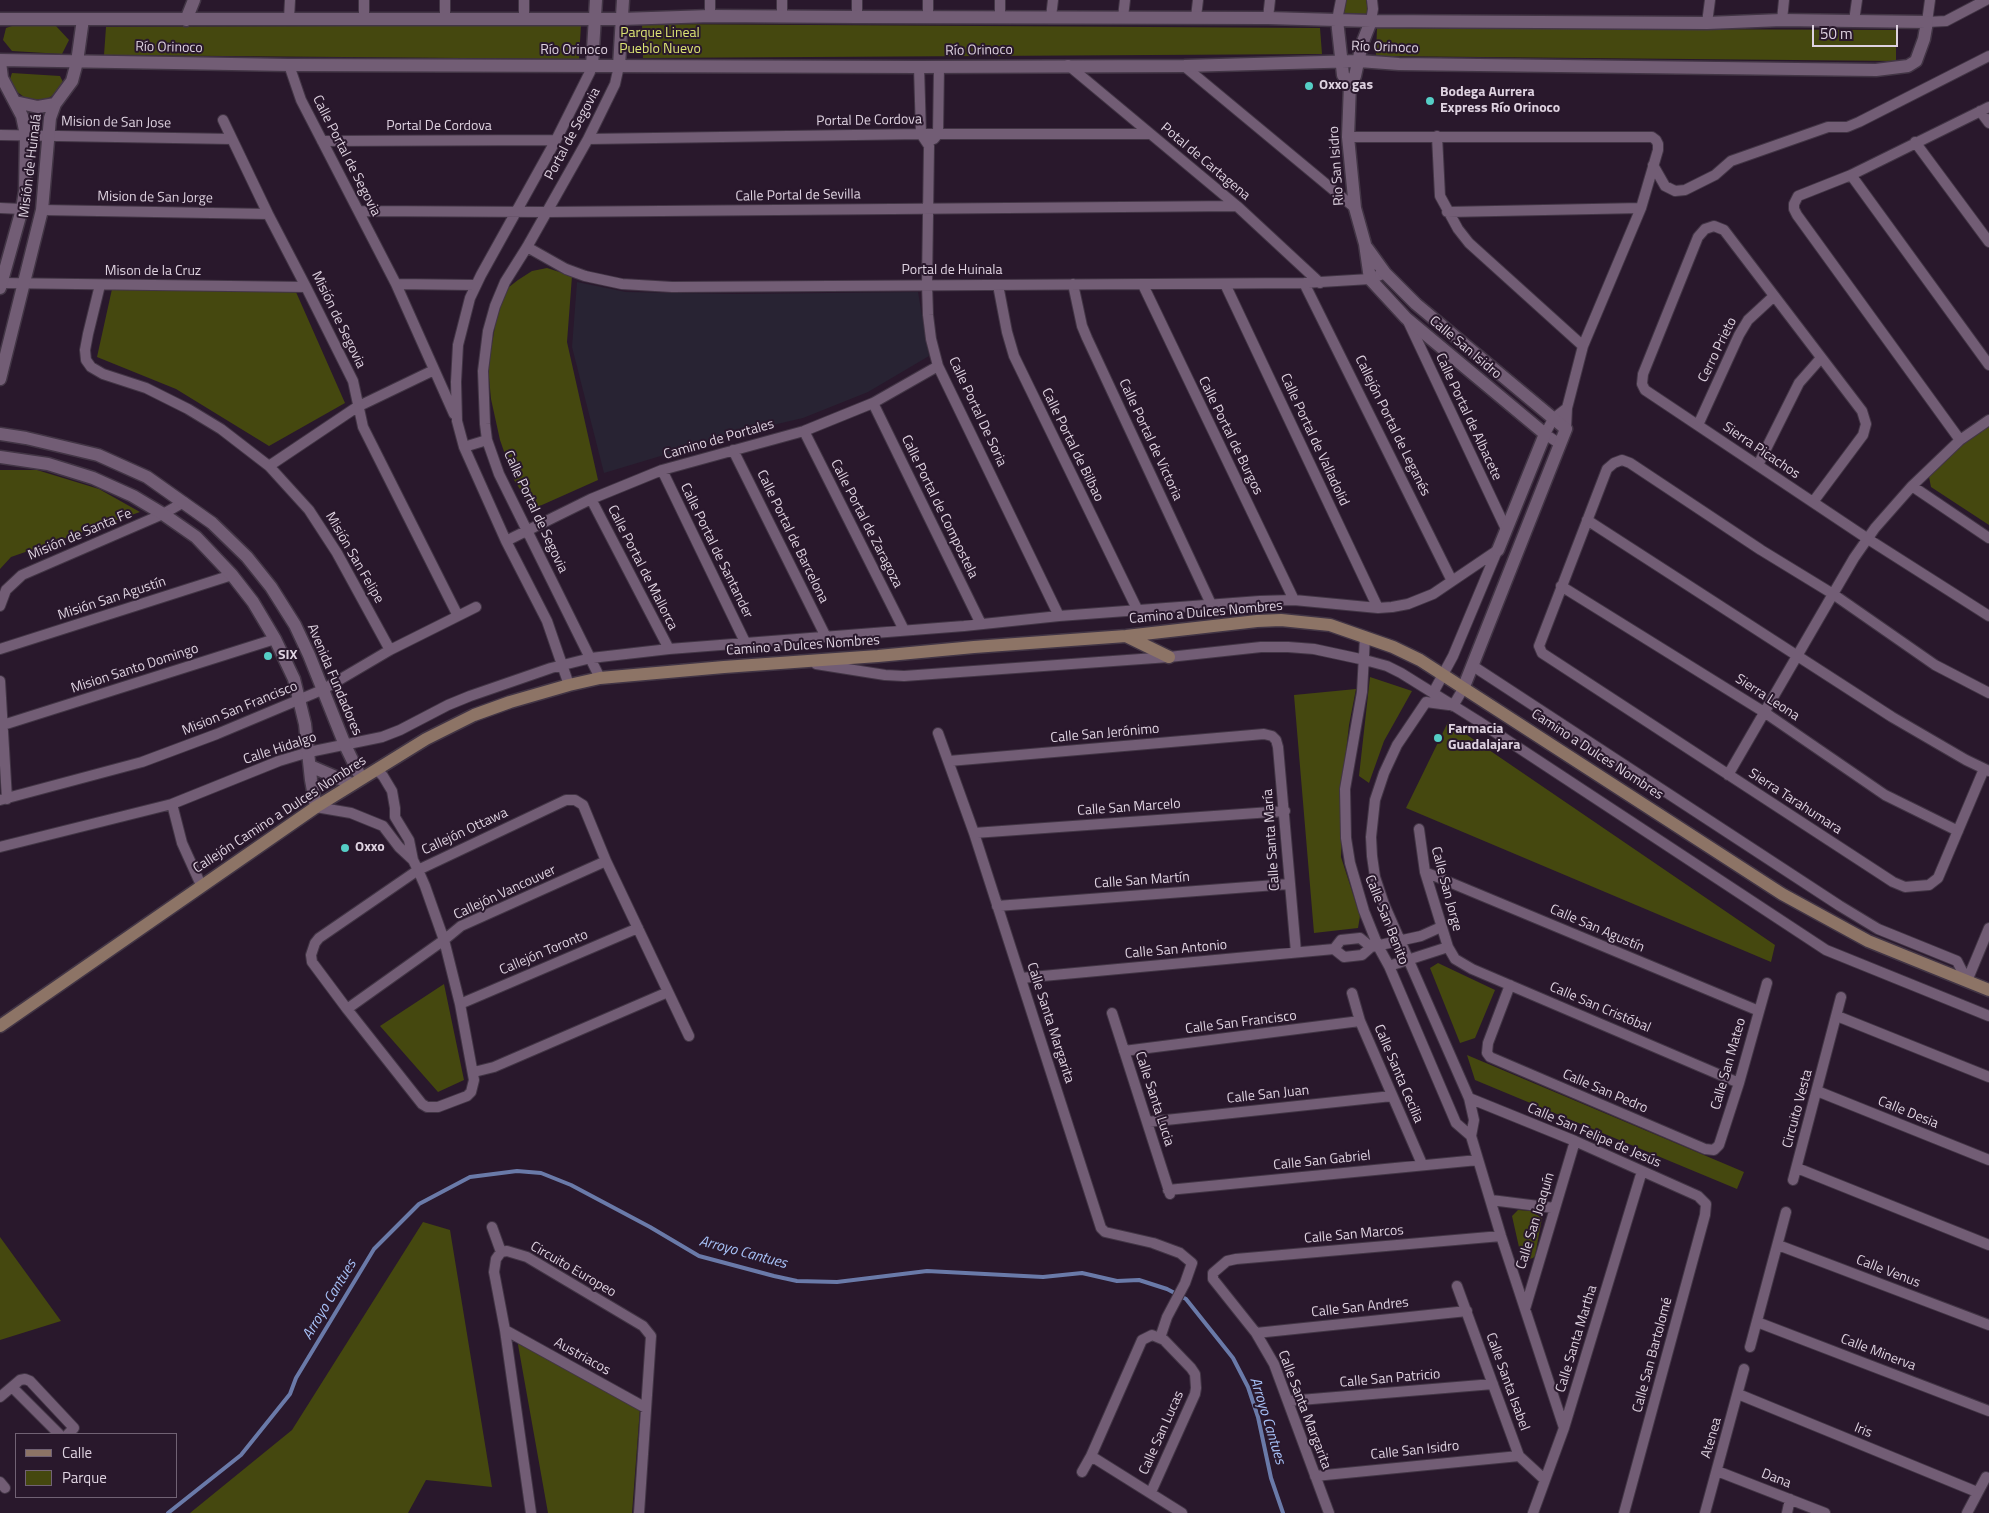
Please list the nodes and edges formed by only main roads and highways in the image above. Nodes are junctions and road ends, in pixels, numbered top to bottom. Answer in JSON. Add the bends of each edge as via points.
{"nodes":[{"id":1,"x":1126,"y":636,"type":"junction"},
{"id":2,"x":1169,"y":657,"type":"road end"},
{"id":3,"x":600,"y":678,"type":"joint"},
{"id":4,"x":1989,"y":990,"type":"edge"},
{"id":5,"x":0,"y":1026,"type":"edge"}],
"edges":[{"from":1,"to":2,"type":"main road"},
{"from":1,"to":3,"type":"main road","name":"Camino a Dulces Nombres"},
{"from":1,"to":4,"type":"main road","name":"Camino a Dulces Nombres","via":[[1281,620],[1330,625],[1365,636],[1420,660],[1782,894],[1868,941]]},
{"from":3,"to":5,"type":"main road","name":"Callejón Camino a Dulces Nombres","via":[[510,702],[474,715],[426,740],[316,807]]}]}
